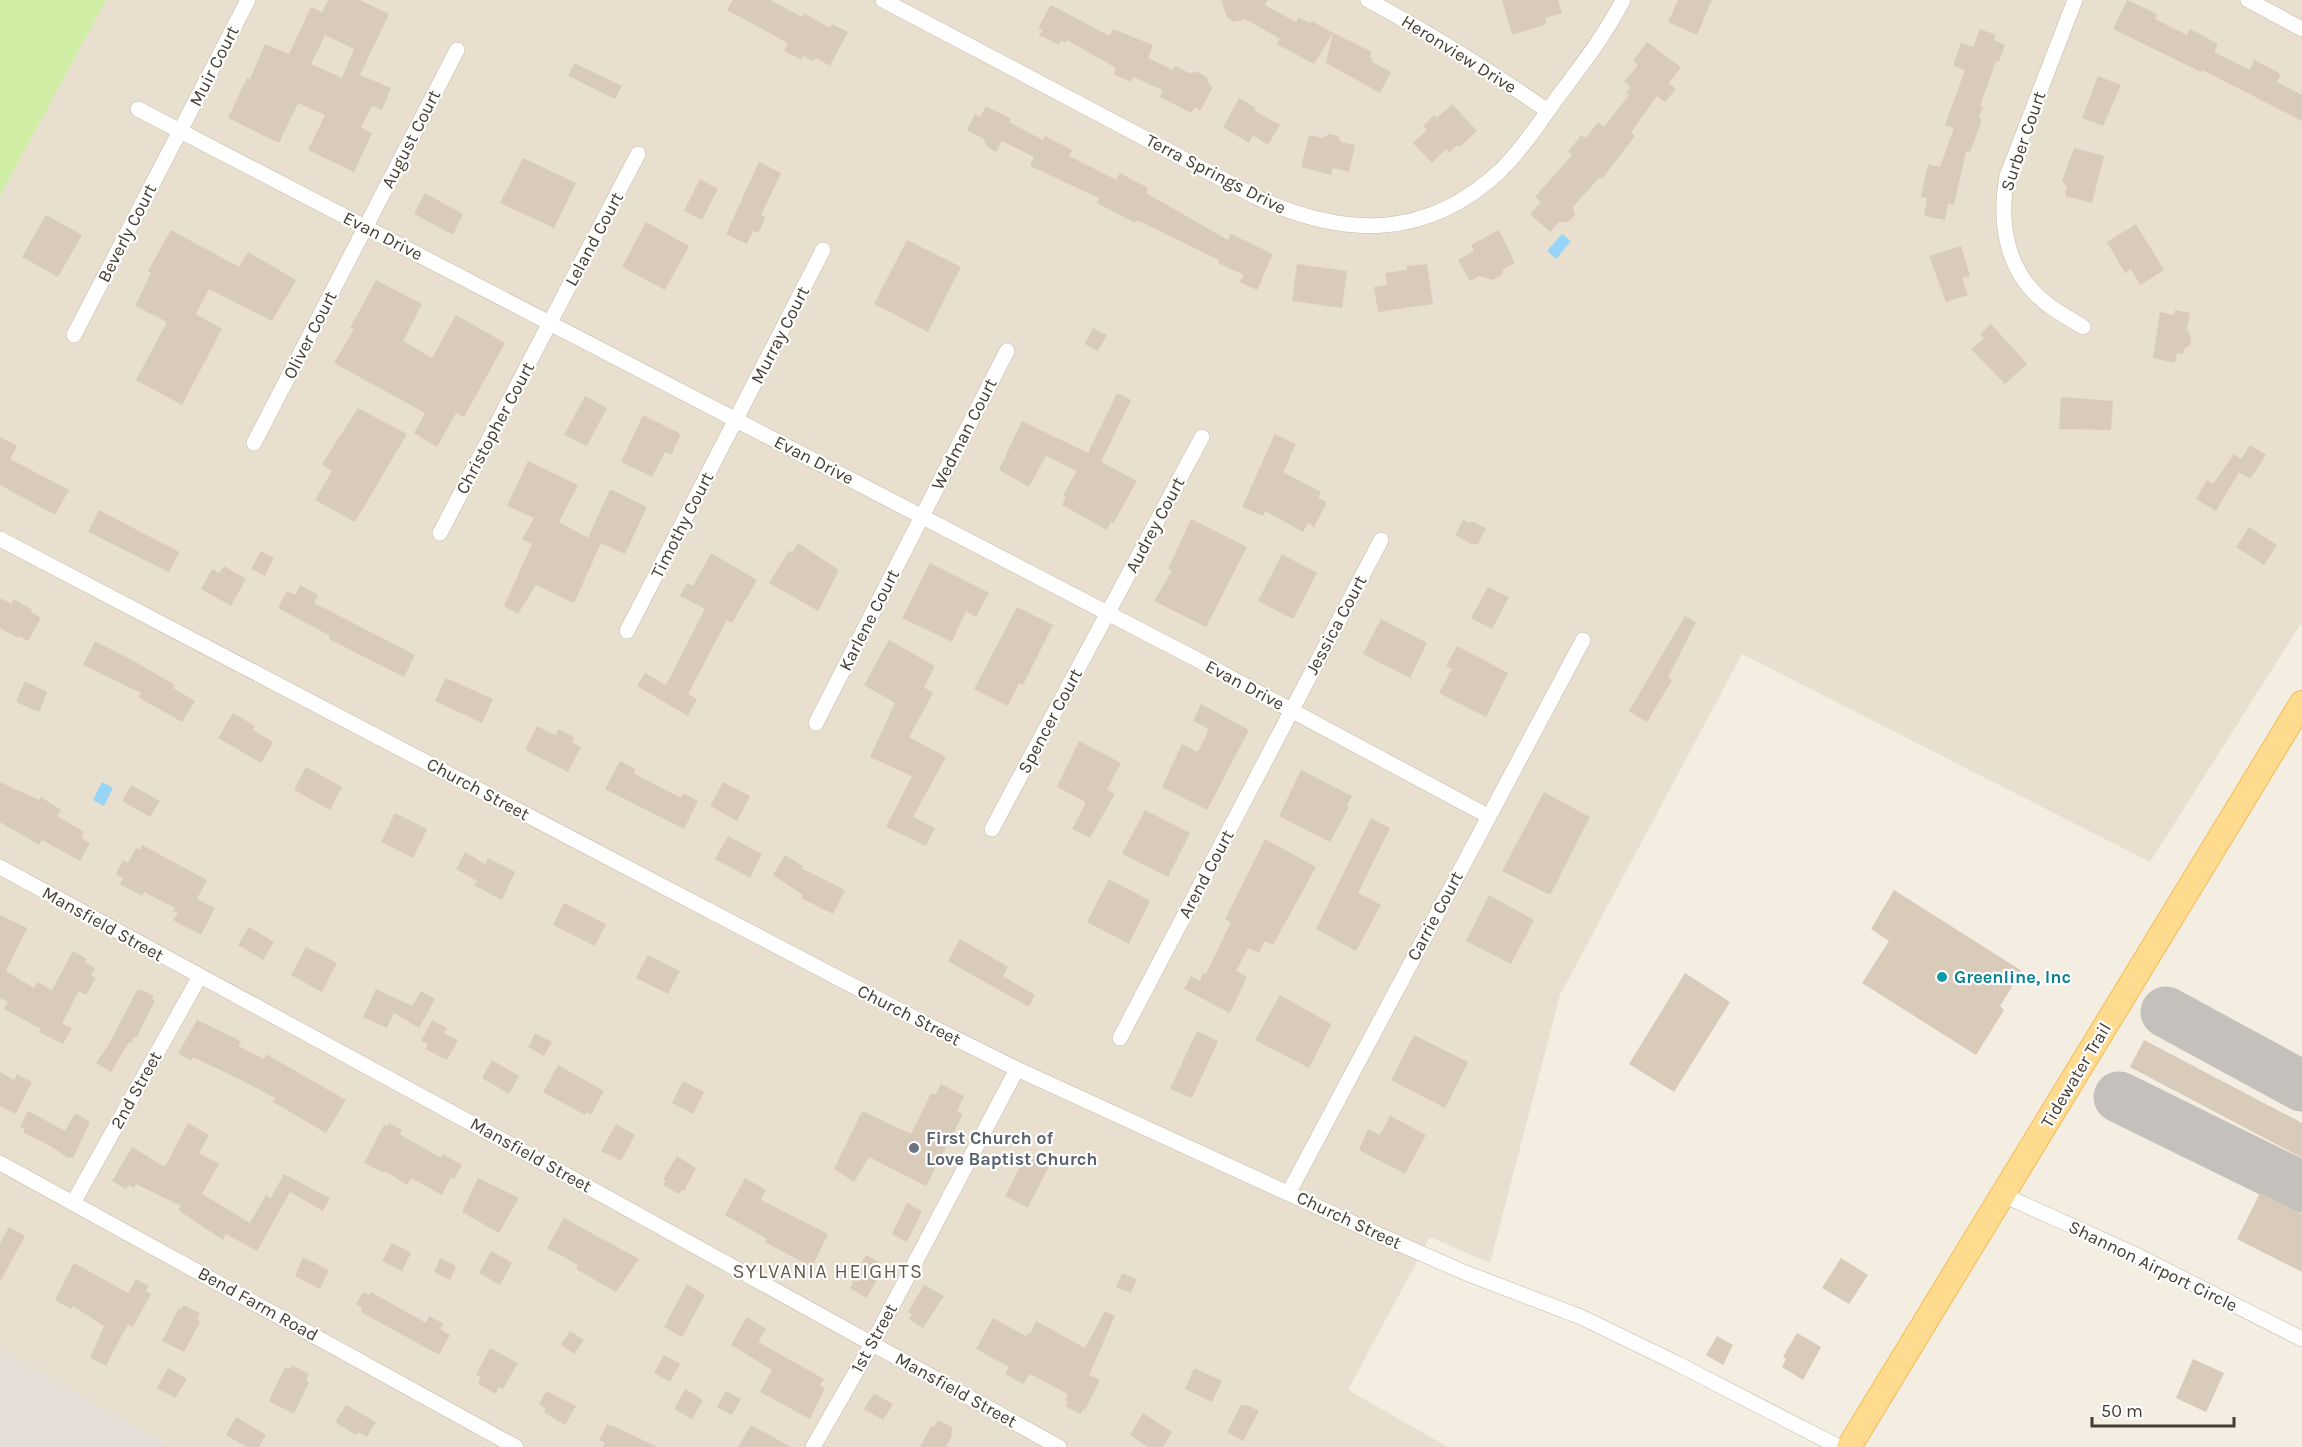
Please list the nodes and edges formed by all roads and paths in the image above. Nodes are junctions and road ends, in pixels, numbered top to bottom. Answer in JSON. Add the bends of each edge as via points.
{"nodes":[{"id":1,"x":248,"y":0,"type":"edge"},
{"id":2,"x":883,"y":0,"type":"edge"},
{"id":3,"x":1368,"y":0,"type":"edge"},
{"id":4,"x":1623,"y":0,"type":"edge"},
{"id":5,"x":2075,"y":0,"type":"edge"},
{"id":6,"x":2248,"y":0,"type":"edge"},
{"id":7,"x":2302,"y":29,"type":"edge"},
{"id":8,"x":457,"y":50,"type":"dead end"},
{"id":9,"x":138,"y":109,"type":"dead end"},
{"id":10,"x":1548,"y":111,"type":"junction"},
{"id":11,"x":180,"y":131,"type":"junction"},
{"id":12,"x":638,"y":154,"type":"dead end"},
{"id":13,"x":365,"y":227,"type":"junction"},
{"id":14,"x":823,"y":250,"type":"dead end"},
{"id":15,"x":550,"y":323,"type":"junction"},
{"id":16,"x":2083,"y":327,"type":"dead end"},
{"id":17,"x":74,"y":335,"type":"dead end"},
{"id":18,"x":1007,"y":351,"type":"dead end"},
{"id":19,"x":736,"y":420,"type":"junction"},
{"id":20,"x":1202,"y":437,"type":"dead end"},
{"id":21,"x":254,"y":443,"type":"dead end"},
{"id":22,"x":922,"y":516,"type":"junction"},
{"id":23,"x":441,"y":533,"type":"dead end"},
{"id":24,"x":0,"y":539,"type":"edge"},
{"id":25,"x":1381,"y":540,"type":"dead end"},
{"id":26,"x":1108,"y":613,"type":"junction"},
{"id":27,"x":627,"y":630,"type":"dead end"},
{"id":28,"x":1583,"y":640,"type":"dead end"},
{"id":29,"x":2302,"y":703,"type":"edge"},
{"id":30,"x":1291,"y":710,"type":"junction"},
{"id":31,"x":816,"y":723,"type":"dead end"},
{"id":32,"x":1488,"y":816,"type":"junction"},
{"id":33,"x":992,"y":829,"type":"dead end"},
{"id":34,"x":0,"y":867,"type":"edge"},
{"id":35,"x":200,"y":976,"type":"junction"},
{"id":36,"x":1120,"y":1038,"type":"dead end"},
{"id":37,"x":1017,"y":1069,"type":"junction"},
{"id":38,"x":0,"y":1163,"type":"edge"},
{"id":39,"x":1289,"y":1192,"type":"junction"},
{"id":40,"x":2003,"y":1195,"type":"junction"},
{"id":41,"x":73,"y":1203,"type":"junction"},
{"id":42,"x":2302,"y":1339,"type":"edge"},
{"id":43,"x":872,"y":1344,"type":"junction"},
{"id":44,"x":516,"y":1447,"type":"edge"},
{"id":45,"x":813,"y":1447,"type":"edge"},
{"id":46,"x":1059,"y":1447,"type":"edge"},
{"id":47,"x":1839,"y":1447,"type":"edge"},
{"id":48,"x":1849,"y":1447,"type":"edge"}],
"edges":[{"from":1,"to":11,"type":"street","name":"Muir Court"},
{"from":2,"to":10,"type":"street","name":"Terra Springs Drive","via":[[1257,197],[1287,212],[1319,221],[1383,226],[1406,222],[1455,203],[1502,168]]},
{"from":3,"to":10,"type":"street","name":"Heronview Drive","via":[[1477,63]]},
{"from":4,"to":10,"type":"street","name":"Terra Springs Drive","via":[[1602,37]]},
{"from":5,"to":16,"type":"street","name":"Surber Court","via":[[2007,176],[2003,224],[2014,261],[2031,287],[2049,306]]},
{"from":6,"to":7,"type":"street"},
{"from":8,"to":13,"type":"street","name":"August Court"},
{"from":9,"to":11,"type":"street","name":"Evan Drive"},
{"from":11,"to":13,"type":"street","name":"Evan Drive"},
{"from":11,"to":17,"type":"street","name":"Beverly Court"},
{"from":12,"to":15,"type":"street","name":"Leland Court"},
{"from":13,"to":15,"type":"street","name":"Evan Drive"},
{"from":13,"to":21,"type":"street","name":"Oliver Court"},
{"from":14,"to":19,"type":"street","name":"Murray Court"},
{"from":15,"to":19,"type":"street","name":"Evan Drive"},
{"from":15,"to":23,"type":"street","name":"Christopher Court"},
{"from":18,"to":22,"type":"street","name":"Wedman Court"},
{"from":19,"to":22,"type":"street","name":"Evan Drive"},
{"from":19,"to":27,"type":"street","name":"Timothy Court"},
{"from":20,"to":26,"type":"street","name":"Audrey Court"},
{"from":22,"to":26,"type":"street","name":"Evan Drive"},
{"from":22,"to":31,"type":"street","name":"Karlene Court"},
{"from":24,"to":37,"type":"street","name":"Church Street"},
{"from":25,"to":30,"type":"street","name":"Jessica Court"},
{"from":26,"to":30,"type":"street","name":"Evan Drive"},
{"from":26,"to":33,"type":"street","name":"Spencer Court"},
{"from":28,"to":32,"type":"street","name":"Carrie Court"},
{"from":29,"to":40,"type":"main road","name":"Tidewater Trail"},
{"from":30,"to":32,"type":"street","name":"Evan Drive"},
{"from":30,"to":36,"type":"street","name":"Arend Court"},
{"from":32,"to":39,"type":"street","name":"Carrie Court"},
{"from":34,"to":35,"type":"street","name":"Mansfield Street"},
{"from":35,"to":41,"type":"street","name":"2nd Street"},
{"from":35,"to":43,"type":"street","name":"Mansfield Street"},
{"from":37,"to":39,"type":"street","name":"Church Street"},
{"from":37,"to":43,"type":"street","name":"1st Street"},
{"from":38,"to":41,"type":"street","name":"Bend Farm Road"},
{"from":39,"to":47,"type":"street","name":"Church Street","via":[[1466,1273],[1581,1317]]},
{"from":40,"to":42,"type":"street","name":"Shannon Airport Circle","via":[[2136,1255]]},
{"from":40,"to":48,"type":"main road","name":"Tidewater Trail"},
{"from":41,"to":44,"type":"street","name":"Bend Farm Road"},
{"from":43,"to":45,"type":"street","name":"1st Street"},
{"from":43,"to":46,"type":"street","name":"Mansfield Street"}]}
